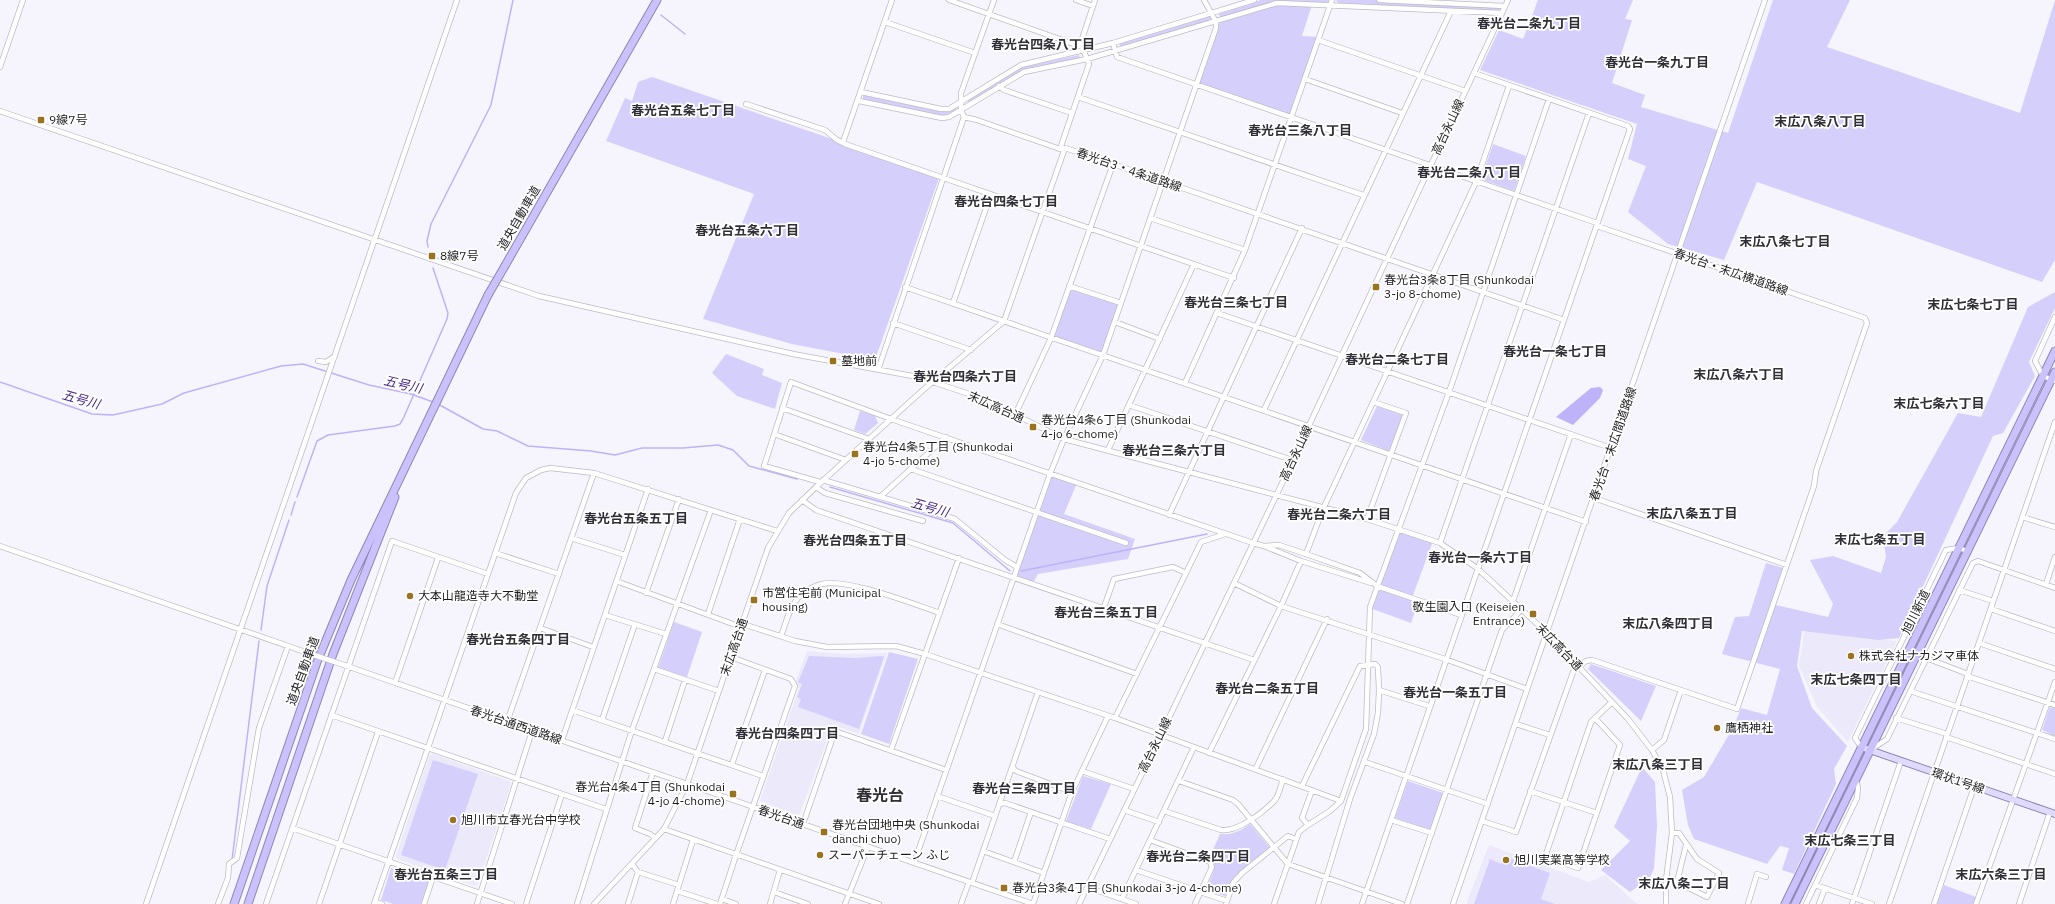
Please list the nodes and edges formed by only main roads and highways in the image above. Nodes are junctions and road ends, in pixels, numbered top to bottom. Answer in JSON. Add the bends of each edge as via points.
{"nodes":[{"id":1,"x":658,"y":0,"type":"edge"},
{"id":2,"x":2055,"y":351,"type":"edge"},
{"id":3,"x":2055,"y":372,"type":"edge"},
{"id":4,"x":2053,"y":380,"type":"edge"},
{"id":5,"x":412,"y":454,"type":"junction"},
{"id":6,"x":1963,"y":550,"type":"junction"},
{"id":7,"x":1860,"y":746,"type":"junction"},
{"id":8,"x":1869,"y":750,"type":"junction"},
{"id":9,"x":2053,"y":813,"type":"edge"},
{"id":10,"x":234,"y":904,"type":"edge"},
{"id":11,"x":248,"y":904,"type":"edge"},
{"id":12,"x":1785,"y":904,"type":"edge"},
{"id":13,"x":1795,"y":904,"type":"edge"}],
"edges":[{"from":1,"to":5,"type":"highway","name":"道央自動車道","bridge":true,"via":[[488,295]]},
{"from":2,"to":6,"type":"highway","name":"旭川新道"},
{"from":3,"to":4,"type":"highway","name":"旭川新道"},
{"from":4,"to":6,"type":"highway","name":"旭川新道"},
{"from":5,"to":10,"type":"highway","name":"道央自動車道","via":[[360,560],[322,649]]},
{"from":5,"to":11,"type":"highway","name":"道央自動車道","via":[[333,654]]},
{"from":6,"to":7,"type":"highway","name":"旭川新道"},
{"from":6,"to":8,"type":"highway","name":"旭川新道"},
{"from":7,"to":8,"type":"main road","name":"環状1号線"},
{"from":7,"to":12,"type":"highway","name":"旭川新道"},
{"from":8,"to":9,"type":"main road","name":"環状1号線"},
{"from":8,"to":13,"type":"highway","name":"旭川新道"}]}
